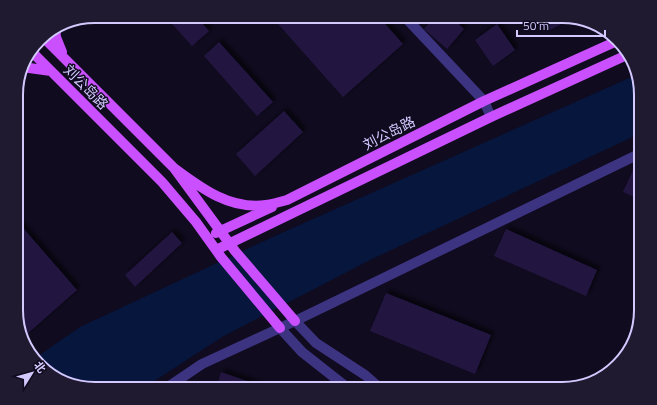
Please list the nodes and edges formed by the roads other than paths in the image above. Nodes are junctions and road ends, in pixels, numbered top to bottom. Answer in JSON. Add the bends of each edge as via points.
{"nodes":[{"id":1,"x":411,"y":23,"type":"edge"},
{"id":2,"x":56,"y":35,"type":"edge"},
{"id":3,"x":47,"y":41,"type":"edge"},
{"id":4,"x":612,"y":43,"type":"edge"},
{"id":5,"x":35,"y":55,"type":"edge"},
{"id":6,"x":623,"y":57,"type":"edge"},
{"id":7,"x":64,"y":58,"type":"junction"},
{"id":8,"x":28,"y":68,"type":"edge"},
{"id":9,"x":51,"y":71,"type":"junction"},
{"id":10,"x":484,"y":101,"type":"junction"},
{"id":11,"x":491,"y":117,"type":"junction"},
{"id":12,"x":634,"y":156,"type":"edge"},
{"id":13,"x":174,"y":168,"type":"junction"},
{"id":14,"x":287,"y":200,"type":"junction"},
{"id":15,"x":221,"y":231,"type":"junction"},
{"id":16,"x":207,"y":238,"type":"junction"},
{"id":17,"x":232,"y":247,"type":"junction"},
{"id":18,"x":218,"y":254,"type":"junction"},
{"id":19,"x":295,"y":321,"type":"junction"},
{"id":20,"x":280,"y":328,"type":"junction"},
{"id":21,"x":176,"y":382,"type":"edge"},
{"id":22,"x":340,"y":382,"type":"edge"},
{"id":23,"x":373,"y":382,"type":"edge"}],
"edges":[{"from":1,"to":10,"type":"street"},
{"from":2,"to":7,"type":"main road"},
{"from":3,"to":7,"type":"main road","name":"刘公岛路"},
{"from":4,"to":10,"type":"main road","name":"刘公岛路"},
{"from":5,"to":9,"type":"main road","name":"刘公岛路"},
{"from":6,"to":11,"type":"main road","name":"刘公岛路"},
{"from":7,"to":13,"type":"main road","name":"刘公岛路"},
{"from":8,"to":9,"type":"main road"},
{"from":9,"to":16,"type":"main road","name":"刘公岛路","via":[[162,182]]},
{"from":10,"to":11,"type":"street"},
{"from":10,"to":14,"type":"main road","name":"刘公岛路"},
{"from":11,"to":17,"type":"main road","name":"刘公岛路"},
{"from":12,"to":19,"type":"street"},
{"from":13,"to":14,"type":"main road","name":"刘公岛路","via":[[220,198],[241,204],[265,205]]},
{"from":13,"to":15,"type":"main road","name":"刘公岛路"},
{"from":14,"to":15,"type":"main road"},
{"from":15,"to":16,"type":"main road"},
{"from":15,"to":17,"type":"main road","name":"刘公岛路"},
{"from":16,"to":18,"type":"main road","name":"刘公岛路"},
{"from":17,"to":18,"type":"main road","name":"刘公岛路"},
{"from":17,"to":19,"type":"main road"},
{"from":18,"to":20,"type":"main road"},
{"from":19,"to":20,"type":"street"},
{"from":19,"to":23,"type":"street","via":[[316,343]]},
{"from":20,"to":21,"type":"street","via":[[202,364]]},
{"from":20,"to":22,"type":"street","via":[[302,352]]}]}
